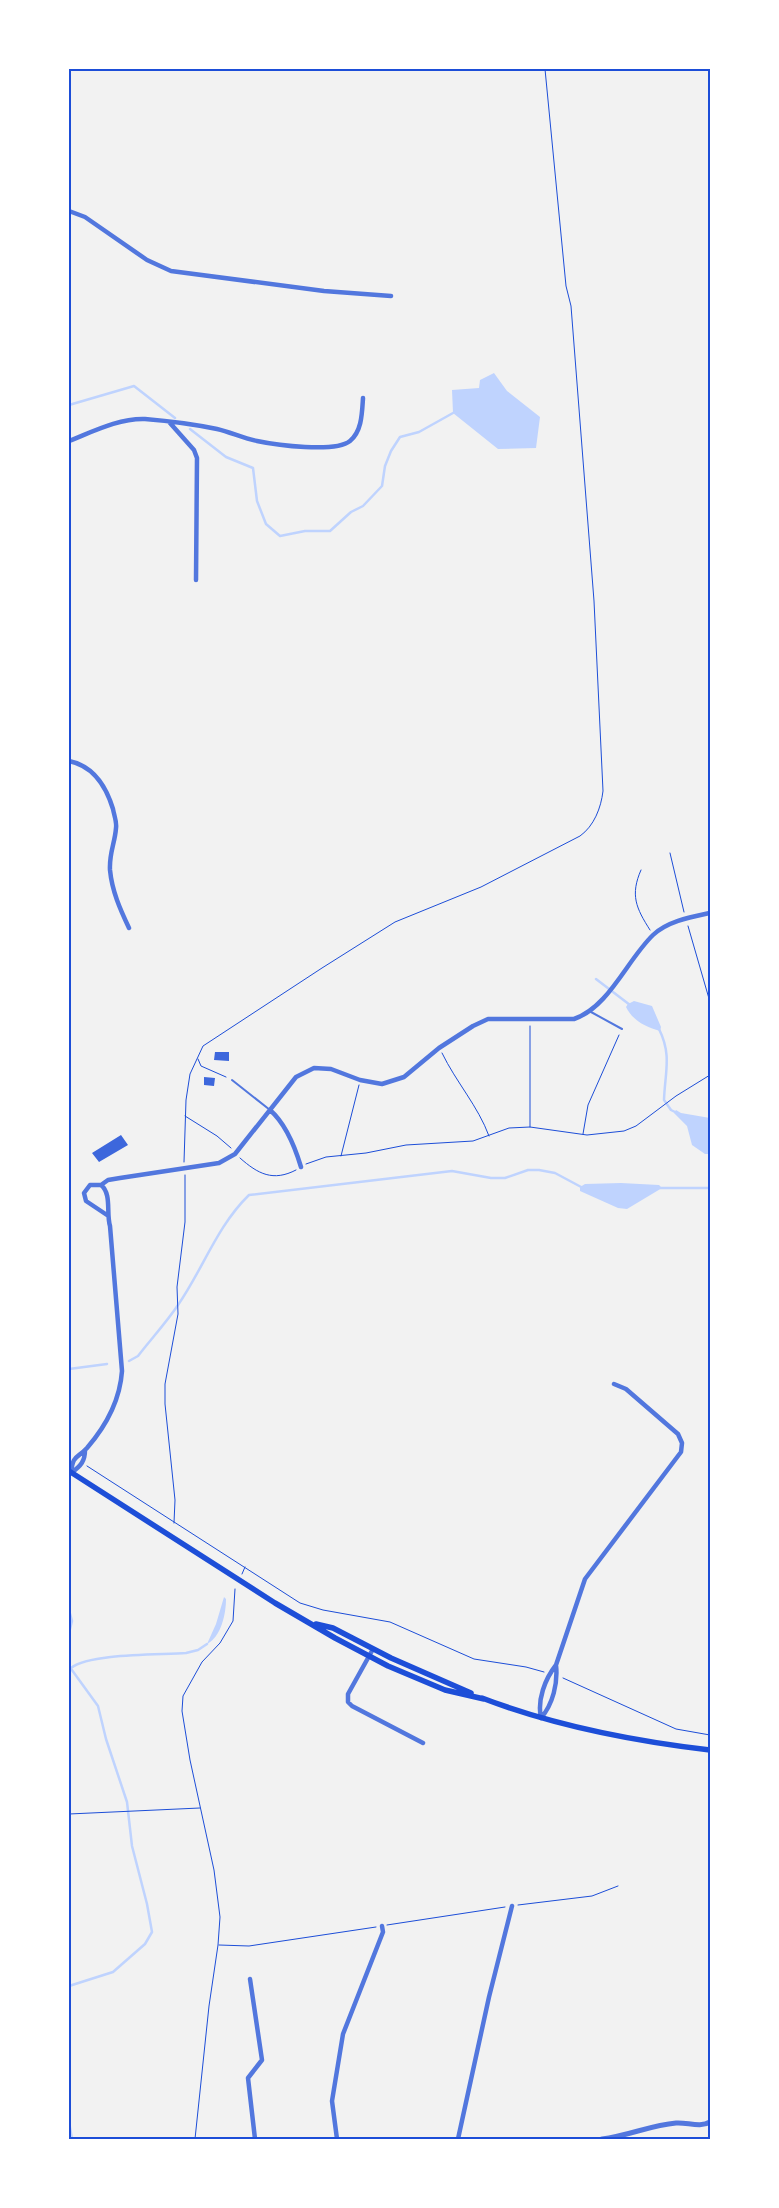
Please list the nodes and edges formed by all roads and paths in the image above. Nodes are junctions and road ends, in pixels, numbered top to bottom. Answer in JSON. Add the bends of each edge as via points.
{"nodes":[{"id":1,"x":545,"y":69,"type":"edge"},
{"id":2,"x":69,"y":211,"type":"edge"},
{"id":3,"x":391,"y":296,"type":"dead end"},
{"id":4,"x":363,"y":398,"type":"dead end"},
{"id":5,"x":170,"y":422,"type":"junction"},
{"id":6,"x":69,"y":442,"type":"edge"},
{"id":7,"x":196,"y":580,"type":"dead end"},
{"id":8,"x":69,"y":761,"type":"edge"},
{"id":9,"x":670,"y":852,"type":"dead end"},
{"id":10,"x":641,"y":870,"type":"dead end"},
{"id":11,"x":710,"y":913,"type":"edge"},
{"id":12,"x":686,"y":918,"type":"junction"},
{"id":13,"x":129,"y":928,"type":"dead end"},
{"id":14,"x":654,"y":934,"type":"junction"},
{"id":15,"x":710,"y":1002,"type":"edge"},
{"id":16,"x":591,"y":1012,"type":"junction"},
{"id":17,"x":530,"y":1020,"type":"junction"},
{"id":18,"x":622,"y":1030,"type":"joint"},
{"id":19,"x":439,"y":1048,"type":"junction"},
{"id":20,"x":197,"y":1058,"type":"junction"},
{"id":21,"x":710,"y":1075,"type":"edge"},
{"id":22,"x":232,"y":1080,"type":"joint"},
{"id":23,"x":360,"y":1080,"type":"junction"},
{"id":24,"x":270,"y":1110,"type":"junction"},
{"id":25,"x":184,"y":1115,"type":"junction"},
{"id":26,"x":530,"y":1127,"type":"junction"},
{"id":27,"x":583,"y":1134,"type":"junction"},
{"id":28,"x":489,"y":1136,"type":"junction"},
{"id":29,"x":235,"y":1154,"type":"junction"},
{"id":30,"x":341,"y":1156,"type":"junction"},
{"id":31,"x":300,"y":1167,"type":"junction"},
{"id":32,"x":184,"y":1169,"type":"junction"},
{"id":33,"x":101,"y":1185,"type":"junction"},
{"id":34,"x":107,"y":1215,"type":"junction"},
{"id":35,"x":614,"y":1384,"type":"dead end"},
{"id":36,"x":85,"y":1450,"type":"junction"},
{"id":37,"x":82,"y":1463,"type":"junction"},
{"id":38,"x":70,"y":1472,"type":"edge"},
{"id":39,"x":174,"y":1523,"type":"junction"},
{"id":40,"x":245,"y":1566,"type":"junction"},
{"id":41,"x":242,"y":1572,"type":"dead end"},
{"id":42,"x":235,"y":1589,"type":"dead end"},
{"id":43,"x":309,"y":1622,"type":"junction"},
{"id":44,"x":373,"y":1649,"type":"junction"},
{"id":45,"x":370,"y":1656,"type":"junction"},
{"id":46,"x":556,"y":1665,"type":"junction"},
{"id":47,"x":549,"y":1674,"type":"junction"},
{"id":48,"x":557,"y":1677,"type":"junction"},
{"id":49,"x":484,"y":1698,"type":"junction"},
{"id":50,"x":541,"y":1718,"type":"junction"},
{"id":51,"x":710,"y":1735,"type":"edge"},
{"id":52,"x":423,"y":1744,"type":"dead end"},
{"id":53,"x":710,"y":1750,"type":"edge"},
{"id":54,"x":201,"y":1808,"type":"junction"},
{"id":55,"x":69,"y":1814,"type":"edge"},
{"id":56,"x":618,"y":1886,"type":"dead end"},
{"id":57,"x":512,"y":1906,"type":"junction"},
{"id":58,"x":382,"y":1926,"type":"junction"},
{"id":59,"x":218,"y":1945,"type":"junction"},
{"id":60,"x":250,"y":1979,"type":"dead end"},
{"id":61,"x":710,"y":2122,"type":"edge"},
{"id":62,"x":195,"y":2139,"type":"edge"},
{"id":63,"x":255,"y":2139,"type":"edge"},
{"id":64,"x":338,"y":2139,"type":"edge"},
{"id":65,"x":458,"y":2139,"type":"edge"},
{"id":66,"x":602,"y":2139,"type":"edge"}],
"edges":[{"from":1,"to":20,"type":"path","via":[[566,286],[571,306],[594,601],[602,802],[589,830],[580,836],[481,887],[395,922],[203,1046]]},
{"from":2,"to":3,"type":"street","via":[[84,217],[147,260],[170,271],[324,291]]},
{"from":4,"to":5,"type":"street","via":[[357,433],[349,442],[338,446],[300,447],[256,441],[218,430]]},
{"from":5,"to":6,"type":"street","via":[[143,419],[123,422]]},
{"from":5,"to":7,"type":"street","via":[[197,458]]},
{"from":8,"to":13,"type":"street","via":[[96,775],[112,806],[116,828],[109,861],[112,885]]},
{"from":9,"to":12,"type":"path"},
{"from":10,"to":14,"type":"path","via":[[634,893],[641,917]]},
{"from":11,"to":12,"type":"street"},
{"from":12,"to":14,"type":"street"},
{"from":12,"to":15,"type":"path"},
{"from":14,"to":16,"type":"street"},
{"from":16,"to":17,"type":"street","via":[[574,1019]]},
{"from":16,"to":18,"type":"lane"},
{"from":17,"to":19,"type":"street","via":[[488,1019]]},
{"from":17,"to":26,"type":"path"},
{"from":18,"to":27,"type":"path","via":[[588,1105]]},
{"from":19,"to":23,"type":"street","via":[[397,1080],[382,1084]]},
{"from":19,"to":28,"type":"path","via":[[451,1072],[481,1115]]},
{"from":20,"to":22,"type":"path","via":[[201,1066]]},
{"from":20,"to":25,"type":"path","via":[[190,1074]]},
{"from":21,"to":27,"type":"path","via":[[636,1126],[611,1134]]},
{"from":22,"to":24,"type":"lane"},
{"from":23,"to":24,"type":"street","via":[[331,1069],[314,1068],[296,1077]]},
{"from":23,"to":30,"type":"path"},
{"from":24,"to":29,"type":"street"},
{"from":24,"to":31,"type":"street","via":[[284,1127],[296,1150]]},
{"from":25,"to":29,"type":"path","via":[[217,1136]]},
{"from":25,"to":32,"type":"path"},
{"from":26,"to":27,"type":"path"},
{"from":26,"to":28,"type":"path","via":[[509,1128]]},
{"from":28,"to":30,"type":"path","via":[[464,1142],[406,1145]]},
{"from":29,"to":31,"type":"path","via":[[252,1169],[269,1176],[289,1174]]},
{"from":29,"to":32,"type":"street","via":[[219,1163]]},
{"from":30,"to":31,"type":"path","via":[[315,1160]]},
{"from":32,"to":33,"type":"street","via":[[108,1180]]},
{"from":32,"to":39,"type":"path","via":[[185,1222],[177,1287],[178,1314],[164,1404],[175,1500]]},
{"from":33,"to":34,"type":"street","via":[[108,1193]]},
{"from":33,"to":34,"type":"street","via":[[90,1185],[84,1197],[88,1204]]},
{"from":34,"to":36,"type":"street","via":[[122,1370],[113,1409]]},
{"from":35,"to":46,"type":"street","via":[[626,1389],[678,1434],[681,1452],[585,1579]]},
{"from":36,"to":37,"type":"street"},
{"from":36,"to":38,"type":"street","via":[[75,1458]]},
{"from":37,"to":38,"type":"street"},
{"from":37,"to":39,"type":"path"},
{"from":38,"to":43,"type":"main road","via":[[275,1604]]},
{"from":39,"to":40,"type":"path"},
{"from":40,"to":41,"type":"path"},
{"from":40,"to":47,"type":"path","via":[[300,1603],[390,1622],[474,1659]]},
{"from":42,"to":54,"type":"path","via":[[233,1621],[202,1662],[183,1696],[182,1711]]},
{"from":43,"to":44,"type":"main road","via":[[333,1628]]},
{"from":43,"to":45,"type":"main road"},
{"from":44,"to":45,"type":"street"},
{"from":44,"to":49,"type":"main road"},
{"from":45,"to":49,"type":"main road","via":[[446,1690]]},
{"from":45,"to":52,"type":"street","via":[[348,1694],[348,1702]]},
{"from":46,"to":47,"type":"street"},
{"from":46,"to":48,"type":"street"},
{"from":47,"to":50,"type":"street","via":[[539,1707]]},
{"from":48,"to":50,"type":"street","via":[[549,1709]]},
{"from":48,"to":51,"type":"path","via":[[676,1729]]},
{"from":49,"to":50,"type":"main road"},
{"from":50,"to":53,"type":"main road","via":[[614,1735]]},
{"from":54,"to":55,"type":"path"},
{"from":54,"to":59,"type":"path","via":[[218,1895]]},
{"from":56,"to":57,"type":"path","via":[[592,1896]]},
{"from":57,"to":58,"type":"path"},
{"from":57,"to":65,"type":"street","via":[[486,2006]]},
{"from":58,"to":59,"type":"path","via":[[249,1946]]},
{"from":58,"to":64,"type":"street","via":[[383,1932],[339,2052],[332,2101]]},
{"from":59,"to":62,"type":"path"},
{"from":60,"to":63,"type":"street","via":[[262,2060],[248,2078]]},
{"from":61,"to":66,"type":"street","via":[[705,2125],[685,2122],[662,2124],[629,2135]]}]}
